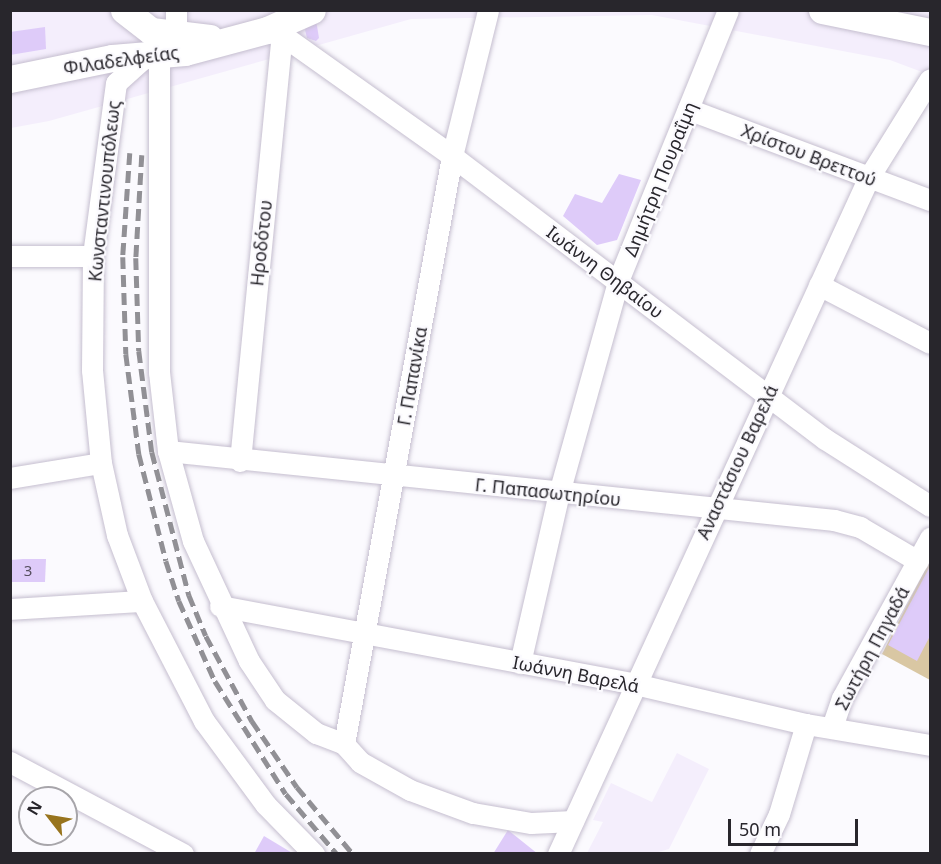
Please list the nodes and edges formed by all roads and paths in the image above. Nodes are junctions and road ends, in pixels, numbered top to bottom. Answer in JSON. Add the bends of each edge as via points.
{"nodes":[{"id":1,"x":124,"y":10,"type":"edge"},
{"id":2,"x":312,"y":10,"type":"edge"},
{"id":3,"x":488,"y":10,"type":"edge"},
{"id":4,"x":728,"y":10,"type":"edge"},
{"id":5,"x":822,"y":10,"type":"edge"},
{"id":6,"x":282,"y":24,"type":"edge"},
{"id":7,"x":930,"y":33,"type":"edge"},
{"id":8,"x":164,"y":39,"type":"edge"},
{"id":9,"x":112,"y":58,"type":"junction"},
{"id":10,"x":10,"y":79,"type":"edge"},
{"id":11,"x":930,"y":79,"type":"edge"},
{"id":12,"x":688,"y":109,"type":"junction"},
{"id":13,"x":452,"y":156,"type":"junction"},
{"id":14,"x":869,"y":177,"type":"junction"},
{"id":15,"x":930,"y":200,"type":"edge"},
{"id":16,"x":10,"y":256,"type":"edge"},
{"id":17,"x":93,"y":256,"type":"junction"},
{"id":18,"x":618,"y":281,"type":"junction"},
{"id":19,"x":819,"y":285,"type":"junction"},
{"id":20,"x":930,"y":343,"type":"edge"},
{"id":21,"x":768,"y":396,"type":"junction"},
{"id":22,"x":168,"y":451,"type":"junction"},
{"id":23,"x":240,"y":461,"type":"junction"},
{"id":24,"x":101,"y":463,"type":"junction"},
{"id":25,"x":394,"y":476,"type":"junction"},
{"id":26,"x":10,"y":478,"type":"edge"},
{"id":27,"x":558,"y":493,"type":"junction"},
{"id":28,"x":930,"y":506,"type":"edge"},
{"id":29,"x":716,"y":509,"type":"junction"},
{"id":30,"x":930,"y":538,"type":"edge"},
{"id":31,"x":918,"y":561,"type":"junction"},
{"id":32,"x":142,"y":600,"type":"junction"},
{"id":33,"x":220,"y":606,"type":"junction"},
{"id":34,"x":10,"y":609,"type":"edge"},
{"id":35,"x":366,"y":634,"type":"junction"},
{"id":36,"x":520,"y":663,"type":"junction"},
{"id":37,"x":635,"y":684,"type":"junction"},
{"id":38,"x":806,"y":724,"type":"junction"},
{"id":39,"x":832,"y":727,"type":"junction"},
{"id":40,"x":344,"y":744,"type":"junction"},
{"id":41,"x":930,"y":745,"type":"edge"},
{"id":42,"x":12,"y":768,"type":"edge"},
{"id":43,"x":573,"y":821,"type":"junction"},
{"id":44,"x":183,"y":854,"type":"edge"},
{"id":45,"x":314,"y":854,"type":"edge"},
{"id":46,"x":558,"y":854,"type":"edge"},
{"id":47,"x":760,"y":854,"type":"edge"}],
"edges":[{"from":1,"to":8,"type":"main road","name":"Φιλαδελφείας"},
{"from":1,"to":9,"type":"main road","via":[[120,42]]},
{"from":2,"to":6,"type":"main road","name":"Φιλαδελφείας"},
{"from":3,"to":13,"type":"street","name":"Γ. Παπανίκα"},
{"from":4,"to":12,"type":"street","name":"Δημήτρη Πουραΐμη"},
{"from":5,"to":7,"type":"main road"},
{"from":6,"to":8,"type":"main road","name":"Φιλαδελφείας","via":[[232,40]]},
{"from":6,"to":13,"type":"street","name":"Ιωάννη Θηβαίου"},
{"from":6,"to":23,"type":"street","name":"Ηροδότου"},
{"from":8,"to":9,"type":"main road","name":"Φιλαδελφείας"},
{"from":8,"to":17,"type":"street","name":"Κωνσταντινουπόλεως","via":[[116,83]]},
{"from":8,"to":22,"type":"street","via":[[159,372]]},
{"from":9,"to":10,"type":"main road","name":"Φιλαδελφείας"},
{"from":11,"to":14,"type":"street","name":"Αναστάσιου Βαρελά"},
{"from":12,"to":14,"type":"street","name":"Χρίστου Βρεττού"},
{"from":12,"to":18,"type":"street","name":"Δημήτρη Πουραΐμη"},
{"from":13,"to":18,"type":"street","name":"Ιωάννη Θηβαίου"},
{"from":13,"to":25,"type":"street","name":"Γ. Παπανίκα"},
{"from":14,"to":15,"type":"street","name":"Χρίστου Βρεττού"},
{"from":14,"to":19,"type":"street","name":"Αναστάσιου Βαρελά"},
{"from":16,"to":17,"type":"street"},
{"from":17,"to":24,"type":"street","name":"Κωνσταντινουπόλεως","via":[[92,370]]},
{"from":18,"to":21,"type":"street","name":"Ιωάννη Θηβαίου"},
{"from":18,"to":27,"type":"street","name":"Δημήτρη Πουραΐμη"},
{"from":19,"to":20,"type":"street"},
{"from":19,"to":21,"type":"street","name":"Αναστάσιου Βαρελά"},
{"from":21,"to":28,"type":"street","name":"Ιωάννη Θηβαίου","via":[[825,439]]},
{"from":21,"to":29,"type":"street","name":"Αναστάσιου Βαρελά"},
{"from":22,"to":23,"type":"street","name":"Γ. Παπασωτηρίου"},
{"from":22,"to":33,"type":"street","via":[[193,541]]},
{"from":23,"to":25,"type":"street","name":"Γ. Παπασωτηρίου"},
{"from":24,"to":26,"type":"street"},
{"from":24,"to":32,"type":"street","name":"Κωνσταντινουπόλεως","via":[[117,535]]},
{"from":25,"to":27,"type":"street","name":"Γ. Παπασωτηρίου"},
{"from":25,"to":35,"type":"street","name":"Γ. Παπανίκα"},
{"from":27,"to":29,"type":"street","name":"Γ. Παπασωτηρίου"},
{"from":27,"to":36,"type":"street","name":"Δημήτρη Πουραΐμη"},
{"from":29,"to":31,"type":"street","name":"Γ. Παπασωτηρίου","via":[[842,522],[860,527]]},
{"from":29,"to":37,"type":"street","name":"Αναστάσιου Βαρελά"},
{"from":30,"to":31,"type":"street","name":"Σωτήρη Πηγαδά"},
{"from":31,"to":39,"type":"street","name":"Σωτήρη Πηγαδά","via":[[842,698]]},
{"from":32,"to":34,"type":"street"},
{"from":32,"to":45,"type":"street","name":"Κωνσταντινουπόλεως","via":[[204,721],[267,805]]},
{"from":33,"to":35,"type":"street","name":"Ιωάννη Βαρελά"},
{"from":33,"to":40,"type":"street","via":[[275,700],[316,733]]},
{"from":35,"to":36,"type":"street","name":"Ιωάννη Βαρελά"},
{"from":35,"to":40,"type":"street","name":"Γ. Παπανίκα"},
{"from":36,"to":37,"type":"street","name":"Ιωάννη Βαρελά"},
{"from":37,"to":38,"type":"street","name":"Ιωάννη Βαρελά"},
{"from":37,"to":43,"type":"street","name":"Αναστάσιου Βαρελά"},
{"from":38,"to":39,"type":"street","name":"Ιωάννη Βαρελά"},
{"from":38,"to":47,"type":"street","via":[[779,814]]},
{"from":39,"to":41,"type":"street","name":"Ιωάννη Βαρελά"},
{"from":40,"to":43,"type":"street","via":[[360,762],[410,790],[473,813],[531,823]]},
{"from":42,"to":44,"type":"street"},
{"from":43,"to":46,"type":"street","name":"Αναστάσιου Βαρελά"}]}
